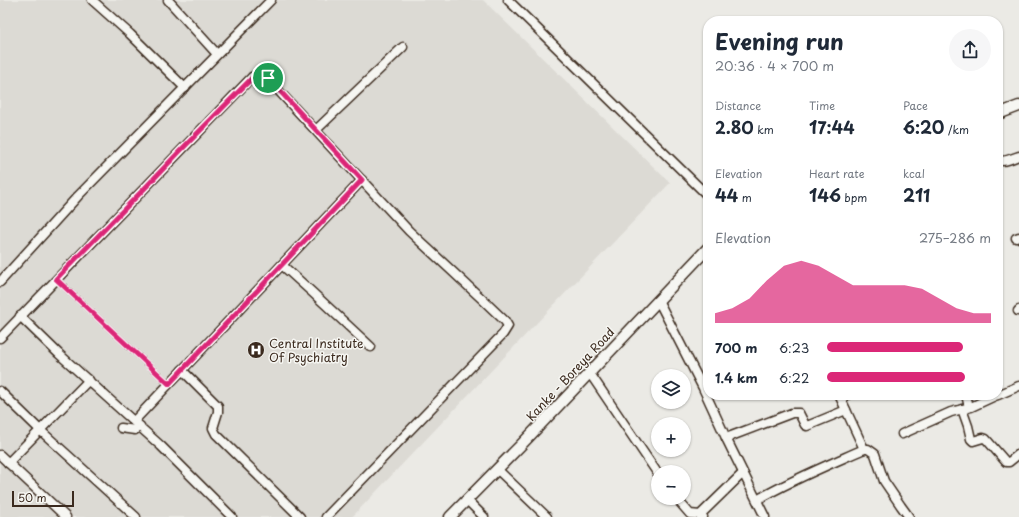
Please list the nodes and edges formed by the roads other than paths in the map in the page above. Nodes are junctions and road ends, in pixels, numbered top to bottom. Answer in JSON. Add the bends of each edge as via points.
{"nodes":[{"id":1,"x":92,"y":0,"type":"edge"},
{"id":2,"x":168,"y":0,"type":"edge"},
{"id":3,"x":271,"y":0,"type":"edge"},
{"id":4,"x":508,"y":0,"type":"edge"},
{"id":5,"x":403,"y":47,"type":"dead end"},
{"id":6,"x":217,"y":54,"type":"junction"},
{"id":7,"x":185,"y":88,"type":"junction"},
{"id":8,"x":1019,"y":106,"type":"edge"},
{"id":9,"x":1003,"y":112,"type":"edge"},
{"id":10,"x":316,"y":130,"type":"junction"},
{"id":11,"x":1019,"y":156,"type":"edge"},
{"id":12,"x":1003,"y":161,"type":"edge"},
{"id":13,"x":362,"y":180,"type":"junction"},
{"id":14,"x":703,"y":191,"type":"edge"},
{"id":15,"x":703,"y":253,"type":"edge"},
{"id":16,"x":282,"y":265,"type":"junction"},
{"id":17,"x":56,"y":279,"type":"junction"},
{"id":18,"x":0,"y":282,"type":"edge"},
{"id":19,"x":658,"y":300,"type":"junction"},
{"id":20,"x":20,"y":316,"type":"junction"},
{"id":21,"x":0,"y":338,"type":"edge"},
{"id":22,"x":371,"y":348,"type":"dead end"},
{"id":23,"x":182,"y":370,"type":"junction"},
{"id":24,"x":589,"y":372,"type":"junction"},
{"id":25,"x":89,"y":380,"type":"junction"},
{"id":26,"x":169,"y":384,"type":"junction"},
{"id":27,"x":1019,"y":386,"type":"edge"},
{"id":28,"x":703,"y":388,"type":"edge"},
{"id":29,"x":0,"y":391,"type":"edge"},
{"id":30,"x":1003,"y":393,"type":"edge"},
{"id":31,"x":709,"y":400,"type":"edge"},
{"id":32,"x":841,"y":400,"type":"edge"},
{"id":33,"x":966,"y":400,"type":"edge"},
{"id":34,"x":985,"y":400,"type":"edge"},
{"id":35,"x":965,"y":408,"type":"junction"},
{"id":36,"x":846,"y":410,"type":"junction"},
{"id":37,"x":137,"y":423,"type":"junction"},
{"id":38,"x":121,"y":428,"type":"dead end"},
{"id":39,"x":40,"y":430,"type":"junction"},
{"id":40,"x":902,"y":434,"type":"dead end"},
{"id":41,"x":726,"y":438,"type":"junction"},
{"id":42,"x":864,"y":449,"type":"junction"},
{"id":43,"x":1019,"y":454,"type":"edge"},
{"id":44,"x":0,"y":455,"type":"edge"},
{"id":45,"x":8,"y":463,"type":"junction"},
{"id":46,"x":652,"y":465,"type":"edge"},
{"id":47,"x":497,"y":469,"type":"junction"},
{"id":48,"x":743,"y":473,"type":"junction"},
{"id":49,"x":467,"y":500,"type":"junction"},
{"id":50,"x":757,"y":500,"type":"junction"},
{"id":51,"x":682,"y":505,"type":"edge"},
{"id":52,"x":697,"y":516,"type":"edge"},
{"id":53,"x":66,"y":517,"type":"edge"},
{"id":54,"x":136,"y":517,"type":"edge"},
{"id":55,"x":232,"y":517,"type":"edge"},
{"id":56,"x":300,"y":517,"type":"edge"},
{"id":57,"x":326,"y":517,"type":"edge"},
{"id":58,"x":450,"y":517,"type":"edge"},
{"id":59,"x":484,"y":517,"type":"edge"},
{"id":60,"x":547,"y":517,"type":"edge"},
{"id":61,"x":765,"y":517,"type":"edge"},
{"id":62,"x":909,"y":517,"type":"edge"}],
"edges":[{"from":1,"to":7,"type":"street"},
{"from":2,"to":6,"type":"street"},
{"from":3,"to":6,"type":"street"},
{"from":4,"to":14,"type":"street"},
{"from":5,"to":10,"type":"street"},
{"from":6,"to":7,"type":"street"},
{"from":7,"to":18,"type":"street","via":[[78,196]]},
{"from":8,"to":9,"type":"street"},
{"from":10,"to":13,"type":"street"},
{"from":10,"to":17,"type":"street","via":[[264,74],[256,74]]},
{"from":11,"to":12,"type":"street"},
{"from":13,"to":16,"type":"street"},
{"from":13,"to":57,"type":"street","via":[[409,231],[508,326],[504,334]]},
{"from":15,"to":19,"type":"street","name":"Kanke - Boreya Road"},
{"from":16,"to":22,"type":"street"},
{"from":16,"to":23,"type":"street"},
{"from":17,"to":20,"type":"street"},
{"from":17,"to":26,"type":"lane"},
{"from":19,"to":24,"type":"street","name":"Kanke - Boreya Road"},
{"from":19,"to":28,"type":"street"},
{"from":20,"to":21,"type":"street"},
{"from":20,"to":25,"type":"street"},
{"from":23,"to":26,"type":"street"},
{"from":23,"to":56,"type":"street","via":[[218,406],[213,428],[216,434]]},
{"from":24,"to":46,"type":"street"},
{"from":24,"to":47,"type":"street","name":"Kanke - Boreya Road"},
{"from":25,"to":37,"type":"street"},
{"from":25,"to":39,"type":"street"},
{"from":26,"to":37,"type":"street"},
{"from":27,"to":30,"type":"street"},
{"from":29,"to":39,"type":"street"},
{"from":31,"to":41,"type":"street"},
{"from":32,"to":36,"type":"street"},
{"from":33,"to":35,"type":"street"},
{"from":34,"to":35,"type":"street"},
{"from":35,"to":40,"type":"street"},
{"from":35,"to":43,"type":"street","via":[[973,441],[986,439],[1006,462]]},
{"from":36,"to":41,"type":"street","via":[[807,426],[799,413],[792,413]]},
{"from":36,"to":42,"type":"street"},
{"from":37,"to":38,"type":"street","via":[[135,430]]},
{"from":37,"to":55,"type":"street"},
{"from":39,"to":45,"type":"street"},
{"from":39,"to":54,"type":"street"},
{"from":41,"to":48,"type":"street"},
{"from":42,"to":50,"type":"street"},
{"from":42,"to":62,"type":"street","via":[[875,454],[884,481]]},
{"from":44,"to":45,"type":"street"},
{"from":45,"to":53,"type":"street"},
{"from":47,"to":49,"type":"street","name":"Kanke - Boreya Road"},
{"from":47,"to":60,"type":"street"},
{"from":48,"to":50,"type":"street"},
{"from":48,"to":52,"type":"street"},
{"from":49,"to":58,"type":"street","name":"Kanke - Boreya Road"},
{"from":49,"to":59,"type":"street"},
{"from":50,"to":61,"type":"street"},
{"from":51,"to":52,"type":"street","via":[[688,512]]}]}
